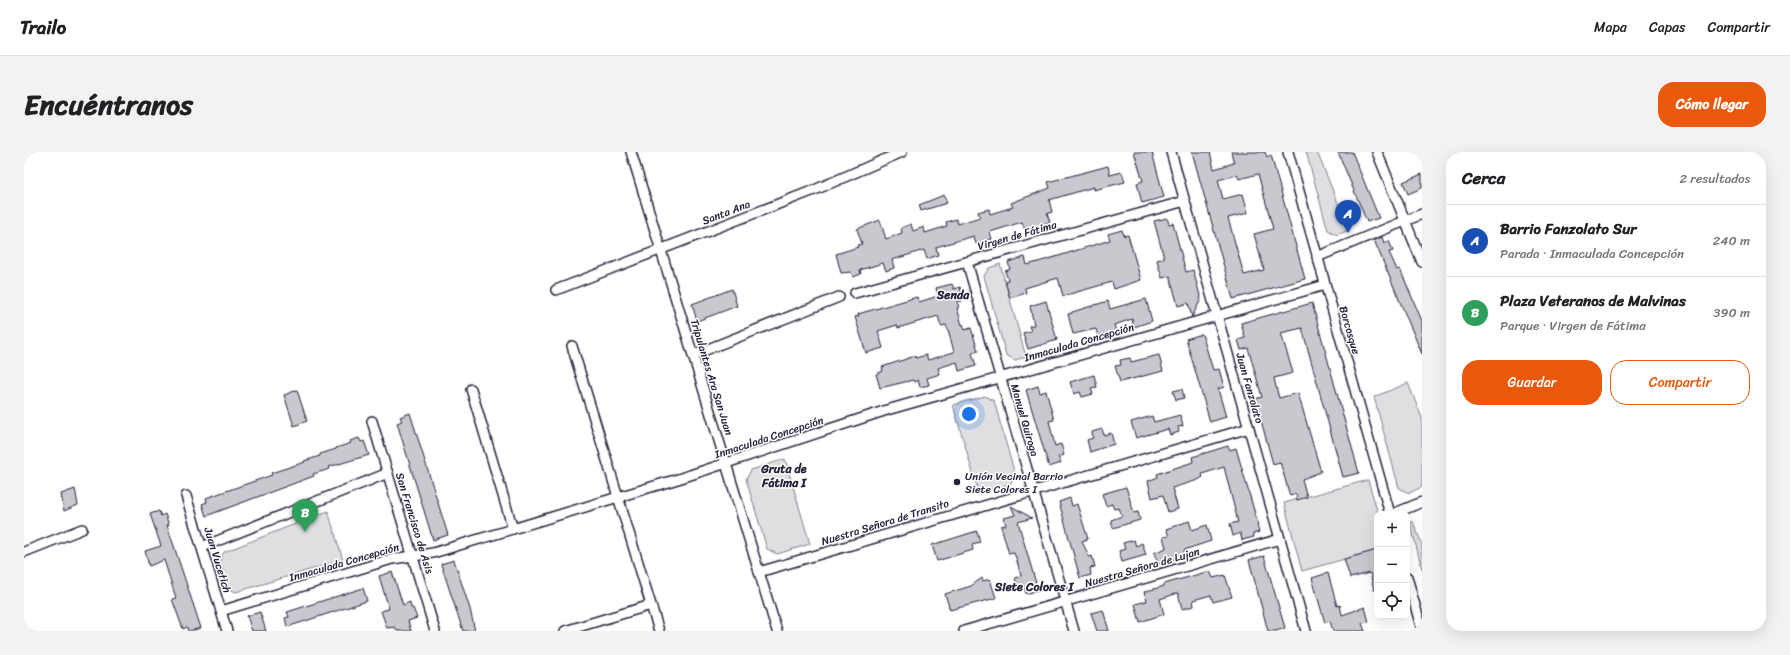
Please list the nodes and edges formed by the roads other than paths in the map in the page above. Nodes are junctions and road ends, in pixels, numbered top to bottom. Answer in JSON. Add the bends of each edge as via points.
{"nodes":[{"id":1,"x":631,"y":152,"type":"edge"},
{"id":2,"x":902,"y":152,"type":"edge"},
{"id":3,"x":1172,"y":152,"type":"edge"},
{"id":4,"x":1288,"y":152,"type":"edge"},
{"id":5,"x":1377,"y":152,"type":"edge"},
{"id":6,"x":1185,"y":201,"type":"junction"},
{"id":7,"x":1422,"y":214,"type":"edge"},
{"id":8,"x":1405,"y":221,"type":"junction"},
{"id":9,"x":661,"y":250,"type":"junction"},
{"id":10,"x":1317,"y":257,"type":"junction"},
{"id":11,"x":967,"y":262,"type":"junction"},
{"id":12,"x":1422,"y":262,"type":"edge"},
{"id":13,"x":1325,"y":284,"type":"junction"},
{"id":14,"x":556,"y":290,"type":"dead end"},
{"id":15,"x":855,"y":293,"type":"dead end"},
{"id":16,"x":839,"y":297,"type":"dead end"},
{"id":17,"x":1217,"y":315,"type":"junction"},
{"id":18,"x":572,"y":346,"type":"dead end"},
{"id":19,"x":693,"y":354,"type":"junction"},
{"id":20,"x":1000,"y":378,"type":"junction"},
{"id":21,"x":471,"y":389,"type":"dead end"},
{"id":22,"x":372,"y":421,"type":"dead end"},
{"id":23,"x":1249,"y":428,"type":"junction"},
{"id":24,"x":726,"y":464,"type":"junction"},
{"id":25,"x":388,"y":474,"type":"junction"},
{"id":26,"x":1033,"y":491,"type":"junction"},
{"id":27,"x":186,"y":496,"type":"dead end"},
{"id":28,"x":619,"y":497,"type":"junction"},
{"id":29,"x":1421,"y":505,"type":"edge"},
{"id":30,"x":1389,"y":511,"type":"edge"},
{"id":31,"x":1402,"y":511,"type":"edge"},
{"id":32,"x":82,"y":529,"type":"dead end"},
{"id":33,"x":513,"y":529,"type":"junction"},
{"id":34,"x":1280,"y":539,"type":"junction"},
{"id":35,"x":202,"y":547,"type":"junction"},
{"id":36,"x":24,"y":552,"type":"edge"},
{"id":37,"x":413,"y":556,"type":"junction"},
{"id":38,"x":759,"y":572,"type":"junction"},
{"id":39,"x":1409,"y":583,"type":"edge"},
{"id":40,"x":1065,"y":602,"type":"junction"},
{"id":41,"x":651,"y":605,"type":"junction"},
{"id":42,"x":221,"y":611,"type":"junction"},
{"id":43,"x":1422,"y":630,"type":"edge"},
{"id":44,"x":227,"y":631,"type":"edge"},
{"id":45,"x":435,"y":631,"type":"edge"},
{"id":46,"x":565,"y":631,"type":"edge"},
{"id":47,"x":659,"y":631,"type":"edge"},
{"id":48,"x":777,"y":631,"type":"edge"},
{"id":49,"x":964,"y":631,"type":"edge"},
{"id":50,"x":1074,"y":631,"type":"edge"},
{"id":51,"x":1306,"y":631,"type":"edge"}],
"edges":[{"from":1,"to":9,"type":"street","name":"Tripulantes Ara San Juan"},
{"from":2,"to":9,"type":"street","name":"Santa Ana","via":[[818,189]]},
{"from":3,"to":6,"type":"street","name":"Juan Fanzolato"},
{"from":4,"to":10,"type":"street","name":"Borcosque"},
{"from":5,"to":8,"type":"street"},
{"from":6,"to":11,"type":"street","name":"Virgen de Fátima"},
{"from":6,"to":17,"type":"street","name":"Juan Fanzolato"},
{"from":7,"to":8,"type":"street"},
{"from":8,"to":10,"type":"street"},
{"from":8,"to":12,"type":"street"},
{"from":9,"to":14,"type":"street","name":"Santa Ana"},
{"from":9,"to":19,"type":"street","name":"Tripulantes Ara San Juan"},
{"from":10,"to":13,"type":"street","name":"Borcosque"},
{"from":11,"to":15,"type":"street","name":"Virgen de Fátima"},
{"from":11,"to":20,"type":"street","name":"Manuel Quiroga"},
{"from":13,"to":17,"type":"street","name":"Inmaculada Concepción"},
{"from":13,"to":30,"type":"street","name":"Borcosque"},
{"from":16,"to":19,"type":"street"},
{"from":17,"to":20,"type":"street","name":"Inmaculada Concepción"},
{"from":17,"to":23,"type":"street","name":"Juan Fanzolato"},
{"from":18,"to":28,"type":"street"},
{"from":19,"to":24,"type":"street","name":"Tripulantes Ara San Juan"},
{"from":20,"to":24,"type":"street","name":"Inmaculada Concepción","via":[[882,412]]},
{"from":20,"to":26,"type":"street","name":"Manuel Quiroga"},
{"from":21,"to":33,"type":"street"},
{"from":22,"to":25,"type":"street","name":"San Francisco de Asis"},
{"from":23,"to":26,"type":"street","name":"Nuestra Señora de Transito"},
{"from":23,"to":34,"type":"street","name":"Juan Fanzolato"},
{"from":24,"to":28,"type":"street","name":"Inmaculada Concepción"},
{"from":24,"to":38,"type":"street","name":"Tripulantes Ara San Juan"},
{"from":25,"to":35,"type":"street"},
{"from":25,"to":37,"type":"street","name":"San Francisco de Asis"},
{"from":26,"to":38,"type":"street","name":"Nuestra Señora de Transito"},
{"from":26,"to":40,"type":"street","name":"Manuel Quiroga"},
{"from":27,"to":35,"type":"street","name":"Juan Vucetich"},
{"from":28,"to":33,"type":"street","name":"Inmaculada Concepción"},
{"from":28,"to":41,"type":"street"},
{"from":29,"to":31,"type":"street"},
{"from":32,"to":36,"type":"street"},
{"from":33,"to":37,"type":"street","name":"Inmaculada Concepción","via":[[433,554]]},
{"from":34,"to":40,"type":"street","name":"Nuestra Señora de Lujan"},
{"from":34,"to":51,"type":"street","name":"Juan Fanzolato"},
{"from":35,"to":42,"type":"street","name":"Juan Vucetich"},
{"from":37,"to":42,"type":"street","name":"Inmaculada Concepción","via":[[392,558]]},
{"from":37,"to":45,"type":"street","name":"San Francisco de Asis"},
{"from":38,"to":48,"type":"street","name":"Tripulantes Ara San Juan"},
{"from":39,"to":43,"type":"street"},
{"from":40,"to":49,"type":"street","name":"Nuestra Señora de Lujan"},
{"from":40,"to":50,"type":"street","name":"Manuel Quiroga"},
{"from":41,"to":46,"type":"street"},
{"from":41,"to":47,"type":"street"},
{"from":42,"to":44,"type":"street","name":"Juan Vucetich"}]}
